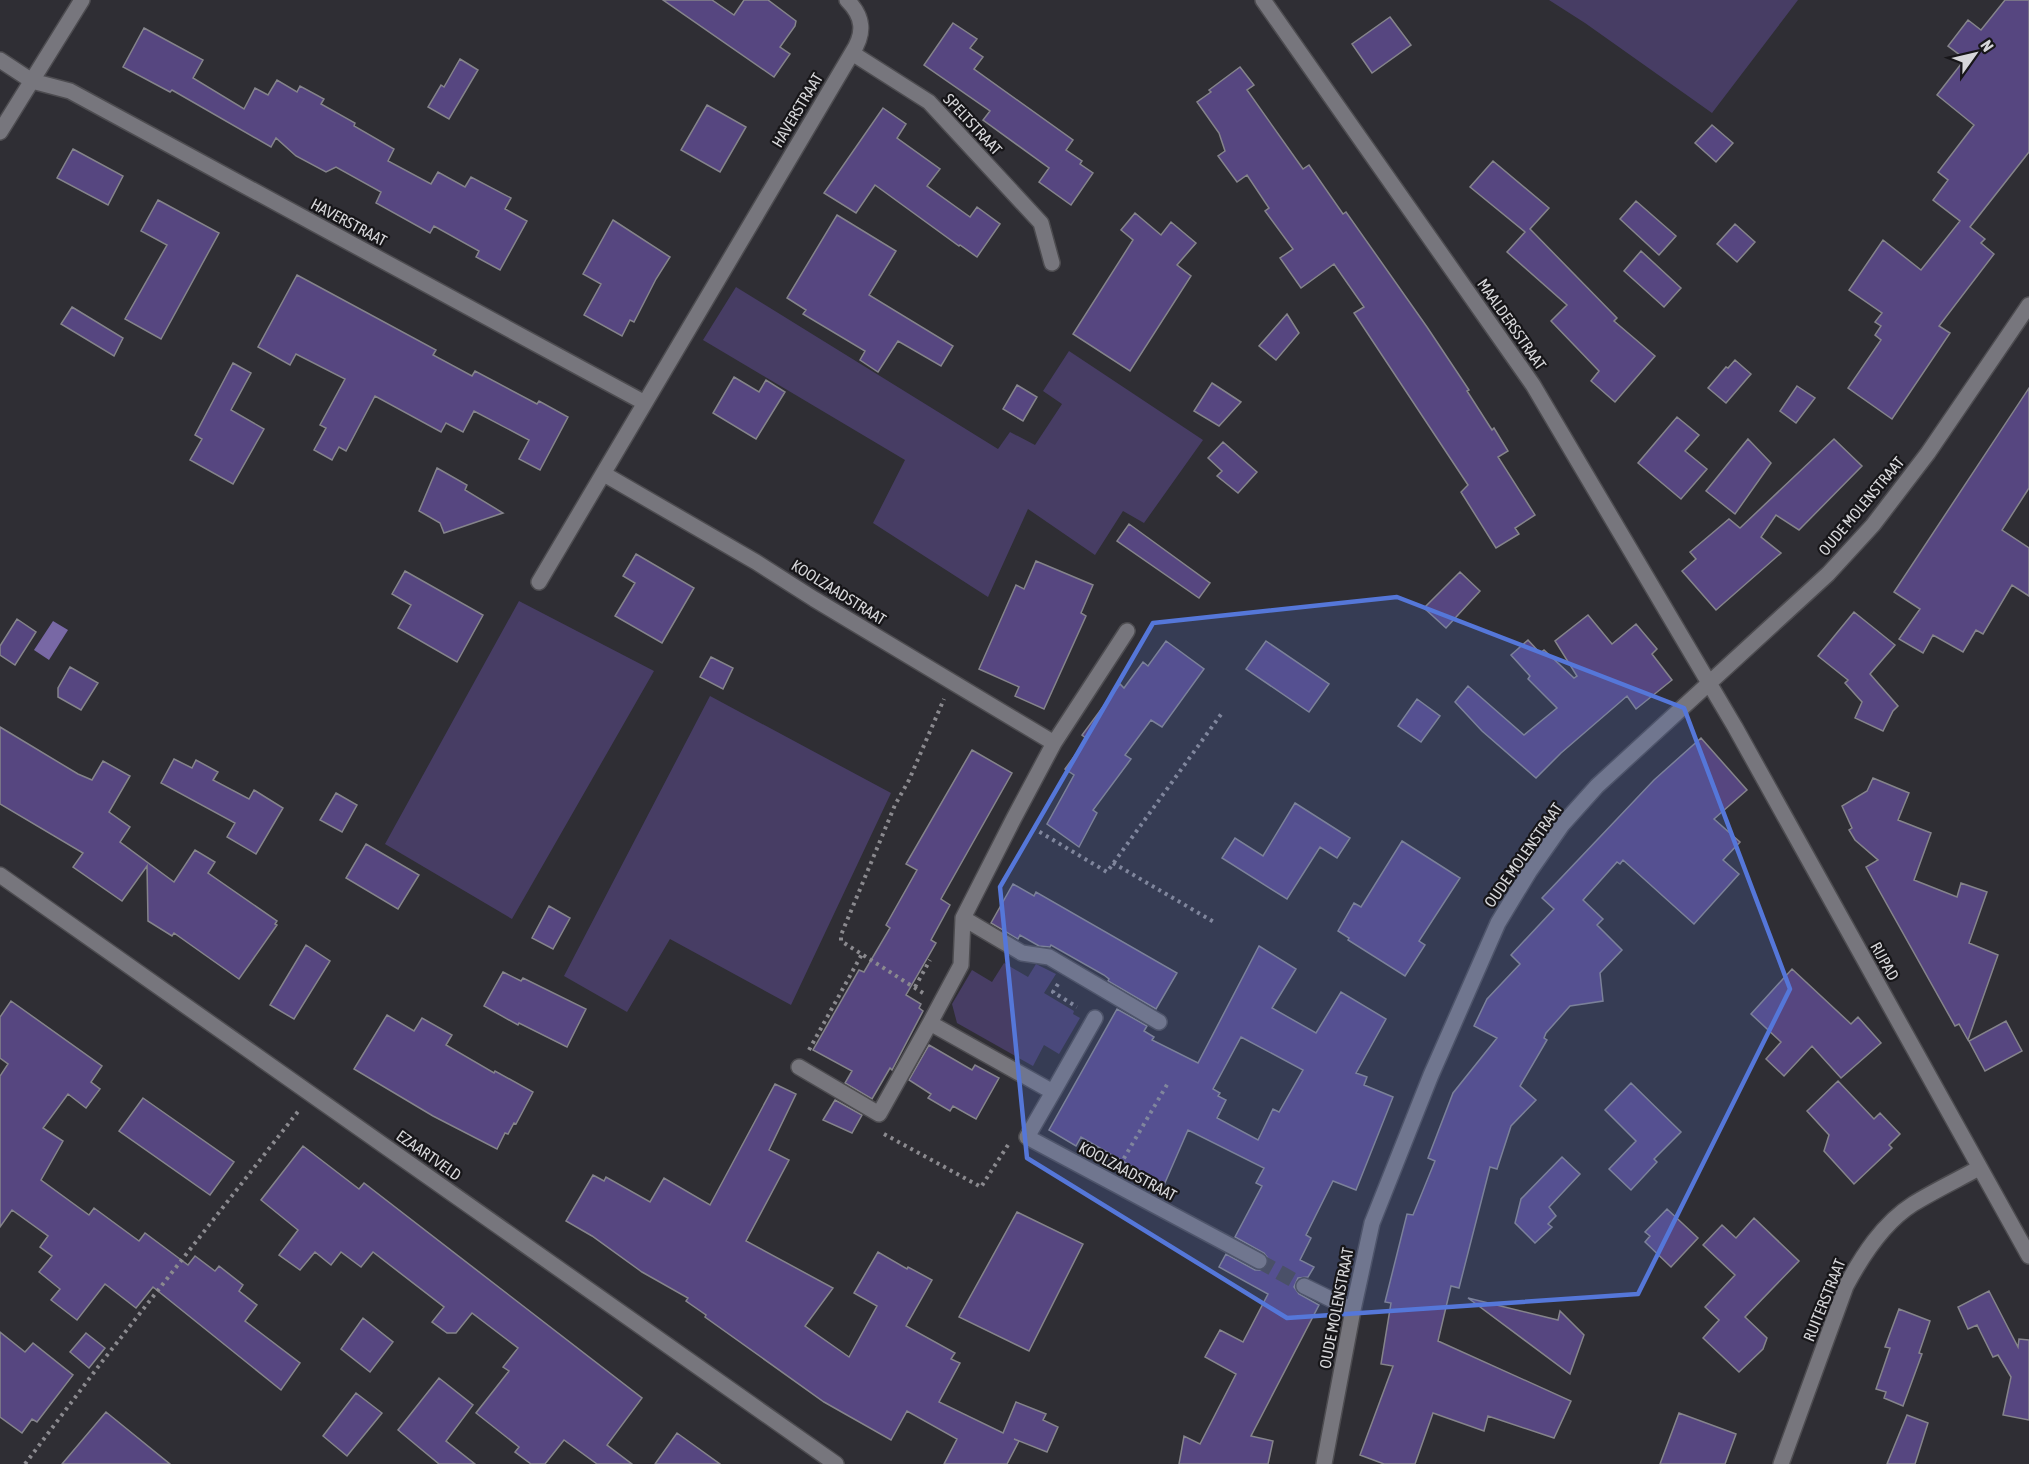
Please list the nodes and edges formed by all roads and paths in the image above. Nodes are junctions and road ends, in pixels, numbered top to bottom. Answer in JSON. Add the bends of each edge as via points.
{"nodes":[{"id":1,"x":82,"y":0,"type":"edge"},
{"id":2,"x":847,"y":0,"type":"edge"},
{"id":3,"x":1263,"y":0,"type":"edge"},
{"id":4,"x":852,"y":52,"type":"junction"},
{"id":5,"x":0,"y":60,"type":"edge"},
{"id":6,"x":32,"y":81,"type":"junction"},
{"id":7,"x":0,"y":132,"type":"edge"},
{"id":8,"x":1052,"y":263,"type":"dead end"},
{"id":9,"x":2029,"y":304,"type":"edge"},
{"id":10,"x":645,"y":403,"type":"junction"},
{"id":11,"x":604,"y":474,"type":"junction"},
{"id":12,"x":539,"y":582,"type":"dead end"},
{"id":13,"x":1127,"y":631,"type":"dead end"},
{"id":14,"x":952,"y":682,"type":"junction"},
{"id":15,"x":1709,"y":683,"type":"junction"},
{"id":16,"x":1222,"y":713,"type":"dead end"},
{"id":17,"x":1054,"y":743,"type":"junction"},
{"id":18,"x":1014,"y":818,"type":"junction"},
{"id":19,"x":1113,"y":863,"type":"junction"},
{"id":20,"x":0,"y":875,"type":"edge"},
{"id":21,"x":963,"y":918,"type":"junction"},
{"id":22,"x":1214,"y":922,"type":"dead end"},
{"id":23,"x":862,"y":954,"type":"junction"},
{"id":24,"x":930,"y":960,"type":"dead end"},
{"id":25,"x":915,"y":987,"type":"junction"},
{"id":26,"x":940,"y":1003,"type":"junction"},
{"id":27,"x":1095,"y":1018,"type":"dead end"},
{"id":28,"x":1159,"y":1022,"type":"dead end"},
{"id":29,"x":930,"y":1023,"type":"junction"},
{"id":30,"x":800,"y":1066,"type":"joint"},
{"id":31,"x":1168,"y":1083,"type":"dead end"},
{"id":32,"x":1053,"y":1092,"type":"junction"},
{"id":33,"x":312,"y":1094,"type":"junction"},
{"id":34,"x":879,"y":1114,"type":"junction"},
{"id":35,"x":1027,"y":1137,"type":"junction"},
{"id":36,"x":1979,"y":1168,"type":"junction"},
{"id":37,"x":1110,"y":1182,"type":"junction"},
{"id":38,"x":2023,"y":1232,"type":"edge"},
{"id":39,"x":2029,"y":1256,"type":"edge"},
{"id":40,"x":1259,"y":1261,"type":"tunnel mouth"},
{"id":41,"x":1304,"y":1286,"type":"tunnel mouth"},
{"id":42,"x":1353,"y":1310,"type":"junction"},
{"id":43,"x":25,"y":1464,"type":"edge"},
{"id":44,"x":836,"y":1464,"type":"edge"},
{"id":45,"x":1324,"y":1464,"type":"edge"},
{"id":46,"x":1781,"y":1464,"type":"edge"}],
"edges":[{"from":1,"to":6,"type":"street"},
{"from":2,"to":4,"type":"street","via":[[859,14],[861,28],[860,41]]},
{"from":3,"to":15,"type":"street","name":"MAALDERSSTRAAT","via":[[1533,385]]},
{"from":4,"to":8,"type":"street","name":"SPELTSTRAAT","via":[[929,102],[1041,224]]},
{"from":4,"to":10,"type":"street","name":"HAVERSTRAAT"},
{"from":5,"to":6,"type":"street","name":"HAVERSTRAAT"},
{"from":6,"to":7,"type":"street"},
{"from":6,"to":10,"type":"street","name":"HAVERSTRAAT","via":[[70,91]]},
{"from":9,"to":15,"type":"street","name":"OUDE MOLENSTRAAT","via":[[1928,453],[1873,525],[1828,574]]},
{"from":10,"to":11,"type":"street","name":"HAVERSTRAAT"},
{"from":11,"to":12,"type":"street","name":"HAVERSTRAAT"},
{"from":11,"to":14,"type":"street","name":"KOOLZAADSTRAAT"},
{"from":13,"to":17,"type":"street"},
{"from":14,"to":17,"type":"street","name":"KOOLZAADSTRAAT"},
{"from":14,"to":23,"type":"path","via":[[840,935],[841,941]]},
{"from":15,"to":36,"type":"street","name":"RIJPAD"},
{"from":15,"to":42,"type":"street","name":"OUDE MOLENSTRAAT","via":[[1597,786],[1562,825],[1498,923],[1372,1223]]},
{"from":16,"to":19,"type":"path"},
{"from":17,"to":18,"type":"street"},
{"from":18,"to":19,"type":"path","via":[[1107,872]]},
{"from":18,"to":21,"type":"street"},
{"from":19,"to":22,"type":"path"},
{"from":20,"to":33,"type":"street","name":"EZAARTVELD"},
{"from":21,"to":26,"type":"street","via":[[961,965]]},
{"from":21,"to":28,"type":"street","via":[[1022,953],[1048,957]]},
{"from":23,"to":25,"type":"path"},
{"from":23,"to":30,"type":"path"},
{"from":24,"to":25,"type":"path"},
{"from":25,"to":26,"type":"path"},
{"from":26,"to":29,"type":"street"},
{"from":27,"to":32,"type":"street"},
{"from":29,"to":32,"type":"street"},
{"from":29,"to":34,"type":"street"},
{"from":30,"to":34,"type":"street"},
{"from":31,"to":37,"type":"path"},
{"from":32,"to":35,"type":"street"},
{"from":33,"to":43,"type":"path"},
{"from":33,"to":44,"type":"street","name":"EZAARTVELD"},
{"from":34,"to":35,"type":"path","via":[[877,1130],[981,1187],[1014,1135]]},
{"from":35,"to":37,"type":"street","name":"KOOLZAADSTRAAT"},
{"from":36,"to":38,"type":"street","name":"RIJPAD"},
{"from":36,"to":46,"type":"street","name":"RUITERSTRAAT","via":[[1911,1205],[1860,1260],[1846,1286]]},
{"from":37,"to":40,"type":"street","name":"KOOLZAADSTRAAT"},
{"from":38,"to":39,"type":"street","name":"RIJPAD"},
{"from":41,"to":42,"type":"street"},
{"from":42,"to":45,"type":"street","name":"OUDE MOLENSTRAAT"}]}
